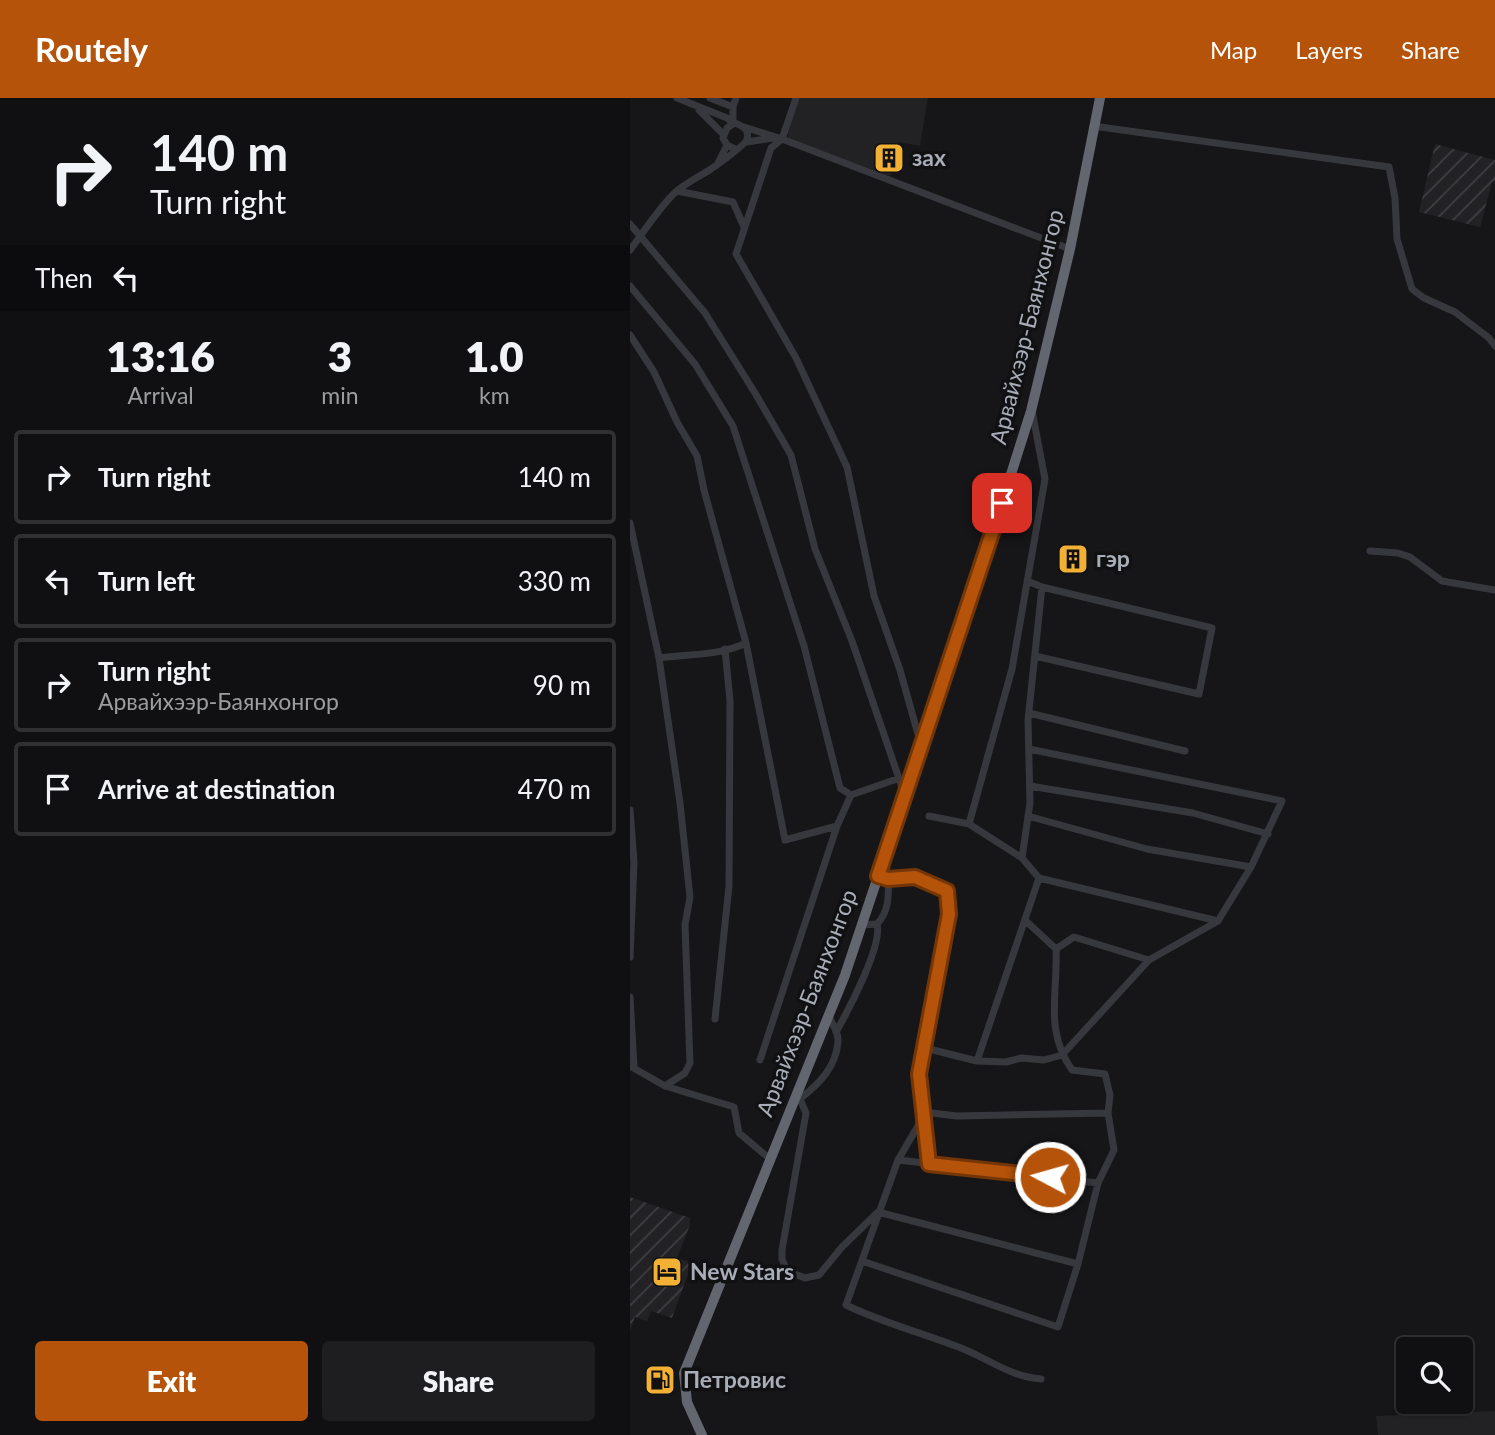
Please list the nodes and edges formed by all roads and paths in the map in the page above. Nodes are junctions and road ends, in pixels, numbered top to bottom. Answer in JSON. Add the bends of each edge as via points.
{"nodes":[{"id":1,"x":677,"y":98,"type":"edge"},
{"id":2,"x":710,"y":98,"type":"edge"},
{"id":3,"x":736,"y":98,"type":"edge"},
{"id":4,"x":796,"y":98,"type":"edge"},
{"id":5,"x":1100,"y":98,"type":"edge"},
{"id":6,"x":696,"y":107,"type":"junction"},
{"id":7,"x":733,"y":107,"type":"junction"},
{"id":8,"x":733,"y":124,"type":"junction"},
{"id":9,"x":1093,"y":126,"type":"junction"},
{"id":10,"x":744,"y":127,"type":"junction"},
{"id":11,"x":723,"y":134,"type":"junction"},
{"id":12,"x":778,"y":138,"type":"junction"},
{"id":13,"x":747,"y":142,"type":"junction"},
{"id":14,"x":731,"y":147,"type":"junction"},
{"id":15,"x":677,"y":191,"type":"junction"},
{"id":16,"x":630,"y":224,"type":"edge"},
{"id":17,"x":744,"y":228,"type":"junction"},
{"id":18,"x":640,"y":237,"type":"junction"},
{"id":19,"x":1070,"y":248,"type":"junction"},
{"id":20,"x":630,"y":250,"type":"edge"},
{"id":21,"x":630,"y":286,"type":"edge"},
{"id":22,"x":630,"y":334,"type":"edge"},
{"id":23,"x":1495,"y":346,"type":"edge"},
{"id":24,"x":1031,"y":411,"type":"junction"},
{"id":25,"x":630,"y":523,"type":"edge"},
{"id":26,"x":1370,"y":551,"type":"dead end"},
{"id":27,"x":1027,"y":581,"type":"junction"},
{"id":28,"x":1042,"y":587,"type":"junction"},
{"id":29,"x":1495,"y":590,"type":"edge"},
{"id":30,"x":746,"y":643,"type":"junction"},
{"id":31,"x":725,"y":649,"type":"junction"},
{"id":32,"x":1035,"y":656,"type":"junction"},
{"id":33,"x":659,"y":658,"type":"junction"},
{"id":34,"x":1028,"y":713,"type":"junction"},
{"id":35,"x":921,"y":746,"type":"junction"},
{"id":36,"x":1029,"y":749,"type":"junction"},
{"id":37,"x":1185,"y":751,"type":"dead end"},
{"id":38,"x":897,"y":779,"type":"junction"},
{"id":39,"x":1030,"y":786,"type":"junction"},
{"id":40,"x":851,"y":795,"type":"junction"},
{"id":41,"x":905,"y":796,"type":"junction"},
{"id":42,"x":630,"y":810,"type":"edge"},
{"id":43,"x":929,"y":816,"type":"dead end"},
{"id":44,"x":1028,"y":816,"type":"junction"},
{"id":45,"x":969,"y":824,"type":"junction"},
{"id":46,"x":837,"y":826,"type":"junction"},
{"id":47,"x":1268,"y":834,"type":"junction"},
{"id":48,"x":1022,"y":859,"type":"junction"},
{"id":49,"x":1251,"y":867,"type":"junction"},
{"id":50,"x":883,"y":878,"type":"junction"},
{"id":51,"x":1039,"y":878,"type":"junction"},
{"id":52,"x":1026,"y":921,"type":"junction"},
{"id":53,"x":1218,"y":921,"type":"junction"},
{"id":54,"x":877,"y":924,"type":"junction"},
{"id":55,"x":861,"y":925,"type":"junction"},
{"id":56,"x":1056,"y":949,"type":"junction"},
{"id":57,"x":630,"y":957,"type":"edge"},
{"id":58,"x":1149,"y":960,"type":"junction"},
{"id":59,"x":630,"y":997,"type":"edge"},
{"id":60,"x":828,"y":1015,"type":"junction"},
{"id":61,"x":715,"y":1019,"type":"dead end"},
{"id":62,"x":836,"y":1032,"type":"junction"},
{"id":63,"x":925,"y":1048,"type":"junction"},
{"id":64,"x":1062,"y":1055,"type":"junction"},
{"id":65,"x":760,"y":1060,"type":"dead end"},
{"id":66,"x":977,"y":1061,"type":"junction"},
{"id":67,"x":632,"y":1066,"type":"edge"},
{"id":68,"x":665,"y":1086,"type":"junction"},
{"id":69,"x":799,"y":1095,"type":"junction"},
{"id":70,"x":923,"y":1112,"type":"junction"},
{"id":71,"x":1108,"y":1113,"type":"junction"},
{"id":72,"x":770,"y":1158,"type":"junction"},
{"id":73,"x":898,"y":1160,"type":"junction"},
{"id":74,"x":929,"y":1164,"type":"junction"},
{"id":75,"x":1098,"y":1183,"type":"junction"},
{"id":76,"x":878,"y":1212,"type":"junction"},
{"id":77,"x":862,"y":1261,"type":"junction"},
{"id":78,"x":1078,"y":1264,"type":"junction"},
{"id":79,"x":1041,"y":1379,"type":"dead end"},
{"id":80,"x":702,"y":1435,"type":"edge"}],
"edges":[{"from":1,"to":6,"type":"street"},
{"from":2,"to":7,"type":"street"},
{"from":3,"to":7,"type":"street"},
{"from":4,"to":12,"type":"street"},
{"from":5,"to":9,"type":"highway","name":"Арвайхээр-Баянхонгор"},
{"from":6,"to":8,"type":"street"},
{"from":6,"to":11,"type":"street"},
{"from":7,"to":8,"type":"street"},
{"from":8,"to":10,"type":"street"},
{"from":8,"to":11,"type":"street"},
{"from":9,"to":19,"type":"highway","name":"Арвайхээр-Баянхонгор"},
{"from":9,"to":23,"type":"street","via":[[1389,167],[1397,239],[1412,289],[1455,312]]},
{"from":10,"to":12,"type":"street"},
{"from":10,"to":13,"type":"street"},
{"from":11,"to":14,"type":"street"},
{"from":12,"to":13,"type":"street"},
{"from":12,"to":17,"type":"street"},
{"from":12,"to":19,"type":"street"},
{"from":13,"to":14,"type":"street"},
{"from":14,"to":15,"type":"street","via":[[717,165]]},
{"from":15,"to":17,"type":"street","via":[[733,202]]},
{"from":15,"to":18,"type":"street"},
{"from":16,"to":18,"type":"street"},
{"from":17,"to":35,"type":"street","via":[[736,254],[796,358],[847,467],[874,596]]},
{"from":18,"to":20,"type":"street"},
{"from":18,"to":38,"type":"street","via":[[705,313],[791,456],[815,549],[852,641]]},
{"from":19,"to":24,"type":"highway","name":"Арвайхээр-Баянхонгор"},
{"from":21,"to":40,"type":"street","via":[[695,364],[733,426],[804,646],[841,788]]},
{"from":22,"to":30,"type":"street","via":[[697,456]]},
{"from":24,"to":27,"type":"street","via":[[1045,479]]},
{"from":24,"to":35,"type":"highway","name":"Арвайхээр-Баянхонгор"},
{"from":25,"to":33,"type":"street"},
{"from":26,"to":29,"type":"street","via":[[1410,557],[1442,581]]},
{"from":27,"to":28,"type":"street"},
{"from":27,"to":45,"type":"street","via":[[1012,669]]},
{"from":28,"to":32,"type":"street"},
{"from":28,"to":32,"type":"street","via":[[1212,628],[1199,694]]},
{"from":30,"to":31,"type":"street"},
{"from":30,"to":46,"type":"street","via":[[785,840]]},
{"from":31,"to":33,"type":"street"},
{"from":31,"to":61,"type":"street","via":[[730,701],[729,886]]},
{"from":32,"to":34,"type":"street"},
{"from":33,"to":68,"type":"street","via":[[690,897],[685,925],[690,1063],[685,1073]]},
{"from":34,"to":36,"type":"street"},
{"from":34,"to":37,"type":"street"},
{"from":35,"to":41,"type":"highway","name":"Арвайхээр-Баянхонгор"},
{"from":36,"to":39,"type":"street"},
{"from":36,"to":47,"type":"street","via":[[1282,801]]},
{"from":38,"to":40,"type":"street"},
{"from":38,"to":41,"type":"street"},
{"from":39,"to":44,"type":"street"},
{"from":39,"to":47,"type":"street","via":[[1193,813]]},
{"from":40,"to":46,"type":"street"},
{"from":41,"to":50,"type":"highway","name":"Арвайхээр-Баянхонгор"},
{"from":42,"to":57,"type":"street","via":[[634,862]]},
{"from":43,"to":45,"type":"street"},
{"from":44,"to":48,"type":"street"},
{"from":44,"to":49,"type":"street","via":[[1147,849]]},
{"from":45,"to":48,"type":"street"},
{"from":46,"to":65,"type":"street"},
{"from":47,"to":49,"type":"street"},
{"from":48,"to":51,"type":"street"},
{"from":49,"to":53,"type":"street"},
{"from":50,"to":54,"type":"street","via":[[889,897]]},
{"from":50,"to":55,"type":"highway","name":"Арвайхээр-Баянхонгор"},
{"from":50,"to":63,"type":"street","via":[[915,877],[947,891],[949,914]]},
{"from":51,"to":52,"type":"street"},
{"from":51,"to":53,"type":"street"},
{"from":52,"to":56,"type":"street"},
{"from":52,"to":66,"type":"street"},
{"from":53,"to":58,"type":"street"},
{"from":54,"to":55,"type":"street"},
{"from":54,"to":62,"type":"street","via":[[877,940]]},
{"from":55,"to":60,"type":"highway","name":"Арвайхээр-Баянхонгор"},
{"from":56,"to":58,"type":"street","via":[[1074,937]]},
{"from":56,"to":64,"type":"street","via":[[1053,1022]]},
{"from":58,"to":64,"type":"street"},
{"from":59,"to":67,"type":"street"},
{"from":60,"to":62,"type":"street"},
{"from":60,"to":69,"type":"highway","name":"Арвайхээр-Баянхонгор"},
{"from":62,"to":69,"type":"street","via":[[838,1042],[822,1082]]},
{"from":63,"to":66,"type":"street"},
{"from":63,"to":70,"type":"street","via":[[919,1074]]},
{"from":64,"to":66,"type":"street","via":[[1044,1060]]},
{"from":64,"to":71,"type":"street","via":[[1072,1070],[1105,1074]]},
{"from":67,"to":68,"type":"street"},
{"from":68,"to":72,"type":"street","via":[[734,1107],[738,1133]]},
{"from":69,"to":72,"type":"highway","name":"Арвайхээр-Баянхонгор"},
{"from":69,"to":76,"type":"street","via":[[806,1113],[782,1250],[787,1271],[805,1278],[818,1275]]},
{"from":70,"to":71,"type":"street","via":[[957,1116]]},
{"from":70,"to":73,"type":"street"},
{"from":70,"to":74,"type":"street"},
{"from":71,"to":75,"type":"street","via":[[1114,1150]]},
{"from":72,"to":80,"type":"highway","name":"Арвайхээр-Баянхонгор","via":[[684,1373],[687,1402]]},
{"from":73,"to":74,"type":"street"},
{"from":73,"to":76,"type":"street"},
{"from":74,"to":75,"type":"street"},
{"from":75,"to":78,"type":"street"},
{"from":76,"to":77,"type":"street"},
{"from":76,"to":78,"type":"street"},
{"from":77,"to":78,"type":"street","via":[[1058,1327]]},
{"from":77,"to":79,"type":"street","via":[[846,1305],[963,1349],[1024,1378]]}]}
